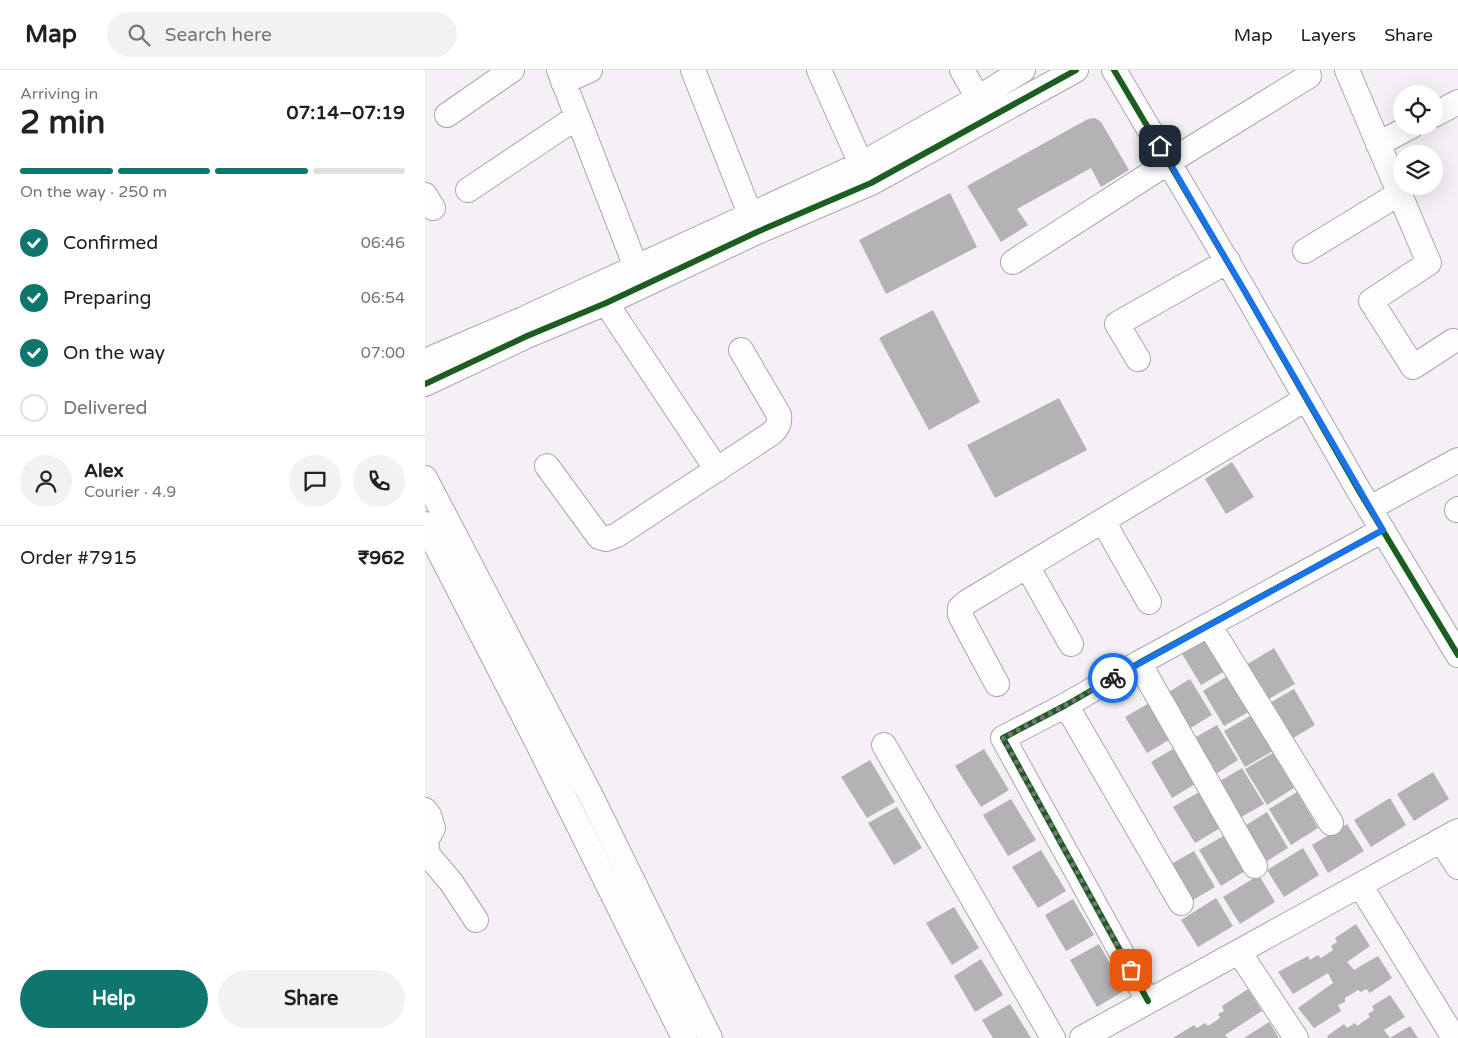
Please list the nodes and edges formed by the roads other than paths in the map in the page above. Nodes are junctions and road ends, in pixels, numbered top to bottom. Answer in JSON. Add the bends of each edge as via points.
{"nodes":[{"id":1,"x":512,"y":70,"type":"edge"},
{"id":2,"x":590,"y":70,"type":"edge"},
{"id":3,"x":693,"y":70,"type":"edge"},
{"id":4,"x":819,"y":70,"type":"edge"},
{"id":5,"x":962,"y":70,"type":"edge"},
{"id":6,"x":1023,"y":70,"type":"edge"},
{"id":7,"x":1076,"y":70,"type":"edge"},
{"id":8,"x":1114,"y":70,"type":"edge"},
{"id":9,"x":1347,"y":70,"type":"edge"},
{"id":10,"x":561,"y":76,"type":"edge"},
{"id":11,"x":1309,"y":76,"type":"dead end"},
{"id":12,"x":978,"y":98,"type":"junction"},
{"id":13,"x":1458,"y":102,"type":"edge"},
{"id":14,"x":1443,"y":110,"type":"edge"},
{"id":15,"x":447,"y":115,"type":"dead end"},
{"id":16,"x":577,"y":117,"type":"junction"},
{"id":17,"x":1395,"y":135,"type":"edge"},
{"id":18,"x":1378,"y":144,"type":"junction"},
{"id":19,"x":1169,"y":162,"type":"junction"},
{"id":20,"x":861,"y":164,"type":"junction"},
{"id":21,"x":1393,"y":179,"type":"edge"},
{"id":22,"x":468,"y":190,"type":"dead end"},
{"id":23,"x":1396,"y":195,"type":"edge"},
{"id":24,"x":1400,"y":195,"type":"edge"},
{"id":25,"x":750,"y":214,"type":"junction"},
{"id":26,"x":1305,"y":251,"type":"dead end"},
{"id":27,"x":1228,"y":261,"type":"junction"},
{"id":28,"x":1013,"y":262,"type":"dead end"},
{"id":29,"x":639,"y":276,"type":"junction"},
{"id":30,"x":602,"y":294,"type":"junction"},
{"id":31,"x":1453,"y":341,"type":"dead end"},
{"id":32,"x":741,"y":350,"type":"dead end"},
{"id":33,"x":1138,"y":359,"type":"dead end"},
{"id":34,"x":425,"y":361,"type":"edge"},
{"id":35,"x":425,"y":384,"type":"edge"},
{"id":36,"x":1306,"y":398,"type":"junction"},
{"id":37,"x":1458,"y":460,"type":"edge"},
{"id":38,"x":547,"y":466,"type":"dead end"},
{"id":39,"x":717,"y":470,"type":"junction"},
{"id":40,"x":425,"y":478,"type":"edge"},
{"id":41,"x":1369,"y":508,"type":"junction"},
{"id":42,"x":1103,"y":521,"type":"junction"},
{"id":43,"x":425,"y":524,"type":"edge"},
{"id":44,"x":1383,"y":530,"type":"junction"},
{"id":45,"x":1027,"y":566,"type":"junction"},
{"id":46,"x":1149,"y":602,"type":"dead end"},
{"id":47,"x":1209,"y":625,"type":"junction"},
{"id":48,"x":1071,"y":644,"type":"dead end"},
{"id":49,"x":1458,"y":655,"type":"edge"},
{"id":50,"x":1139,"y":663,"type":"junction"},
{"id":51,"x":997,"y":684,"type":"dead end"},
{"id":52,"x":1066,"y":705,"type":"junction"},
{"id":53,"x":883,"y":744,"type":"dead end"},
{"id":54,"x":425,"y":810,"type":"edge"},
{"id":55,"x":1331,"y":823,"type":"dead end"},
{"id":56,"x":1449,"y":836,"type":"edge"},
{"id":57,"x":426,"y":856,"type":"edge"},
{"id":58,"x":1255,"y":866,"type":"dead end"},
{"id":59,"x":1458,"y":867,"type":"edge"},
{"id":60,"x":1360,"y":885,"type":"junction"},
{"id":61,"x":1181,"y":903,"type":"dead end"},
{"id":62,"x":476,"y":920,"type":"dead end"},
{"id":63,"x":1239,"y":952,"type":"junction"},
{"id":64,"x":1149,"y":1001,"type":"junction"},
{"id":65,"x":684,"y":1038,"type":"edge"},
{"id":66,"x":710,"y":1038,"type":"edge"},
{"id":67,"x":1053,"y":1038,"type":"edge"},
{"id":68,"x":1083,"y":1038,"type":"edge"},
{"id":69,"x":1296,"y":1038,"type":"edge"},
{"id":70,"x":1453,"y":1038,"type":"edge"}],
"edges":[{"from":1,"to":15,"type":"street"},
{"from":2,"to":10,"type":"street"},
{"from":3,"to":25,"type":"street"},
{"from":4,"to":20,"type":"street"},
{"from":5,"to":12,"type":"street"},
{"from":6,"to":12,"type":"street"},
{"from":7,"to":29,"type":"street","via":[[871,183],[757,232]]},
{"from":8,"to":19,"type":"street"},
{"from":9,"to":18,"type":"street"},
{"from":10,"to":16,"type":"street"},
{"from":11,"to":19,"type":"street"},
{"from":12,"to":20,"type":"street"},
{"from":13,"to":14,"type":"street"},
{"from":16,"to":22,"type":"street"},
{"from":16,"to":29,"type":"street"},
{"from":17,"to":18,"type":"street"},
{"from":18,"to":21,"type":"street"},
{"from":19,"to":27,"type":"street"},
{"from":19,"to":28,"type":"street"},
{"from":20,"to":25,"type":"street"},
{"from":23,"to":26,"type":"street"},
{"from":24,"to":31,"type":"street","via":[[1429,262],[1371,301],[1413,367]]},
{"from":25,"to":29,"type":"street"},
{"from":27,"to":33,"type":"street","via":[[1117,324]]},
{"from":27,"to":36,"type":"street"},
{"from":29,"to":30,"type":"street"},
{"from":30,"to":34,"type":"street"},
{"from":30,"to":35,"type":"street","via":[[527,336]]},
{"from":30,"to":39,"type":"street"},
{"from":32,"to":39,"type":"street","via":[[780,421],[772,434]]},
{"from":36,"to":41,"type":"street"},
{"from":36,"to":42,"type":"street"},
{"from":37,"to":41,"type":"street"},
{"from":38,"to":39,"type":"street","via":[[599,537],[605,539],[617,535]]},
{"from":40,"to":66,"type":"street","via":[[591,794]]},
{"from":41,"to":44,"type":"street"},
{"from":42,"to":45,"type":"street"},
{"from":42,"to":46,"type":"street"},
{"from":43,"to":65,"type":"street"},
{"from":44,"to":47,"type":"street"},
{"from":44,"to":49,"type":"street"},
{"from":45,"to":48,"type":"street"},
{"from":45,"to":51,"type":"street","via":[[960,608],[960,615]]},
{"from":47,"to":50,"type":"street"},
{"from":47,"to":55,"type":"street"},
{"from":50,"to":52,"type":"street"},
{"from":50,"to":58,"type":"street"},
{"from":52,"to":61,"type":"street"},
{"from":52,"to":64,"type":"street","via":[[1003,738]]},
{"from":53,"to":67,"type":"street"},
{"from":54,"to":57,"type":"street","via":[[433,828],[426,841]]},
{"from":56,"to":59,"type":"street"},
{"from":56,"to":60,"type":"street"},
{"from":57,"to":62,"type":"street","via":[[451,882]]},
{"from":60,"to":63,"type":"street"},
{"from":60,"to":70,"type":"street"},
{"from":63,"to":64,"type":"street"},
{"from":63,"to":69,"type":"street"},
{"from":64,"to":68,"type":"street"}]}
